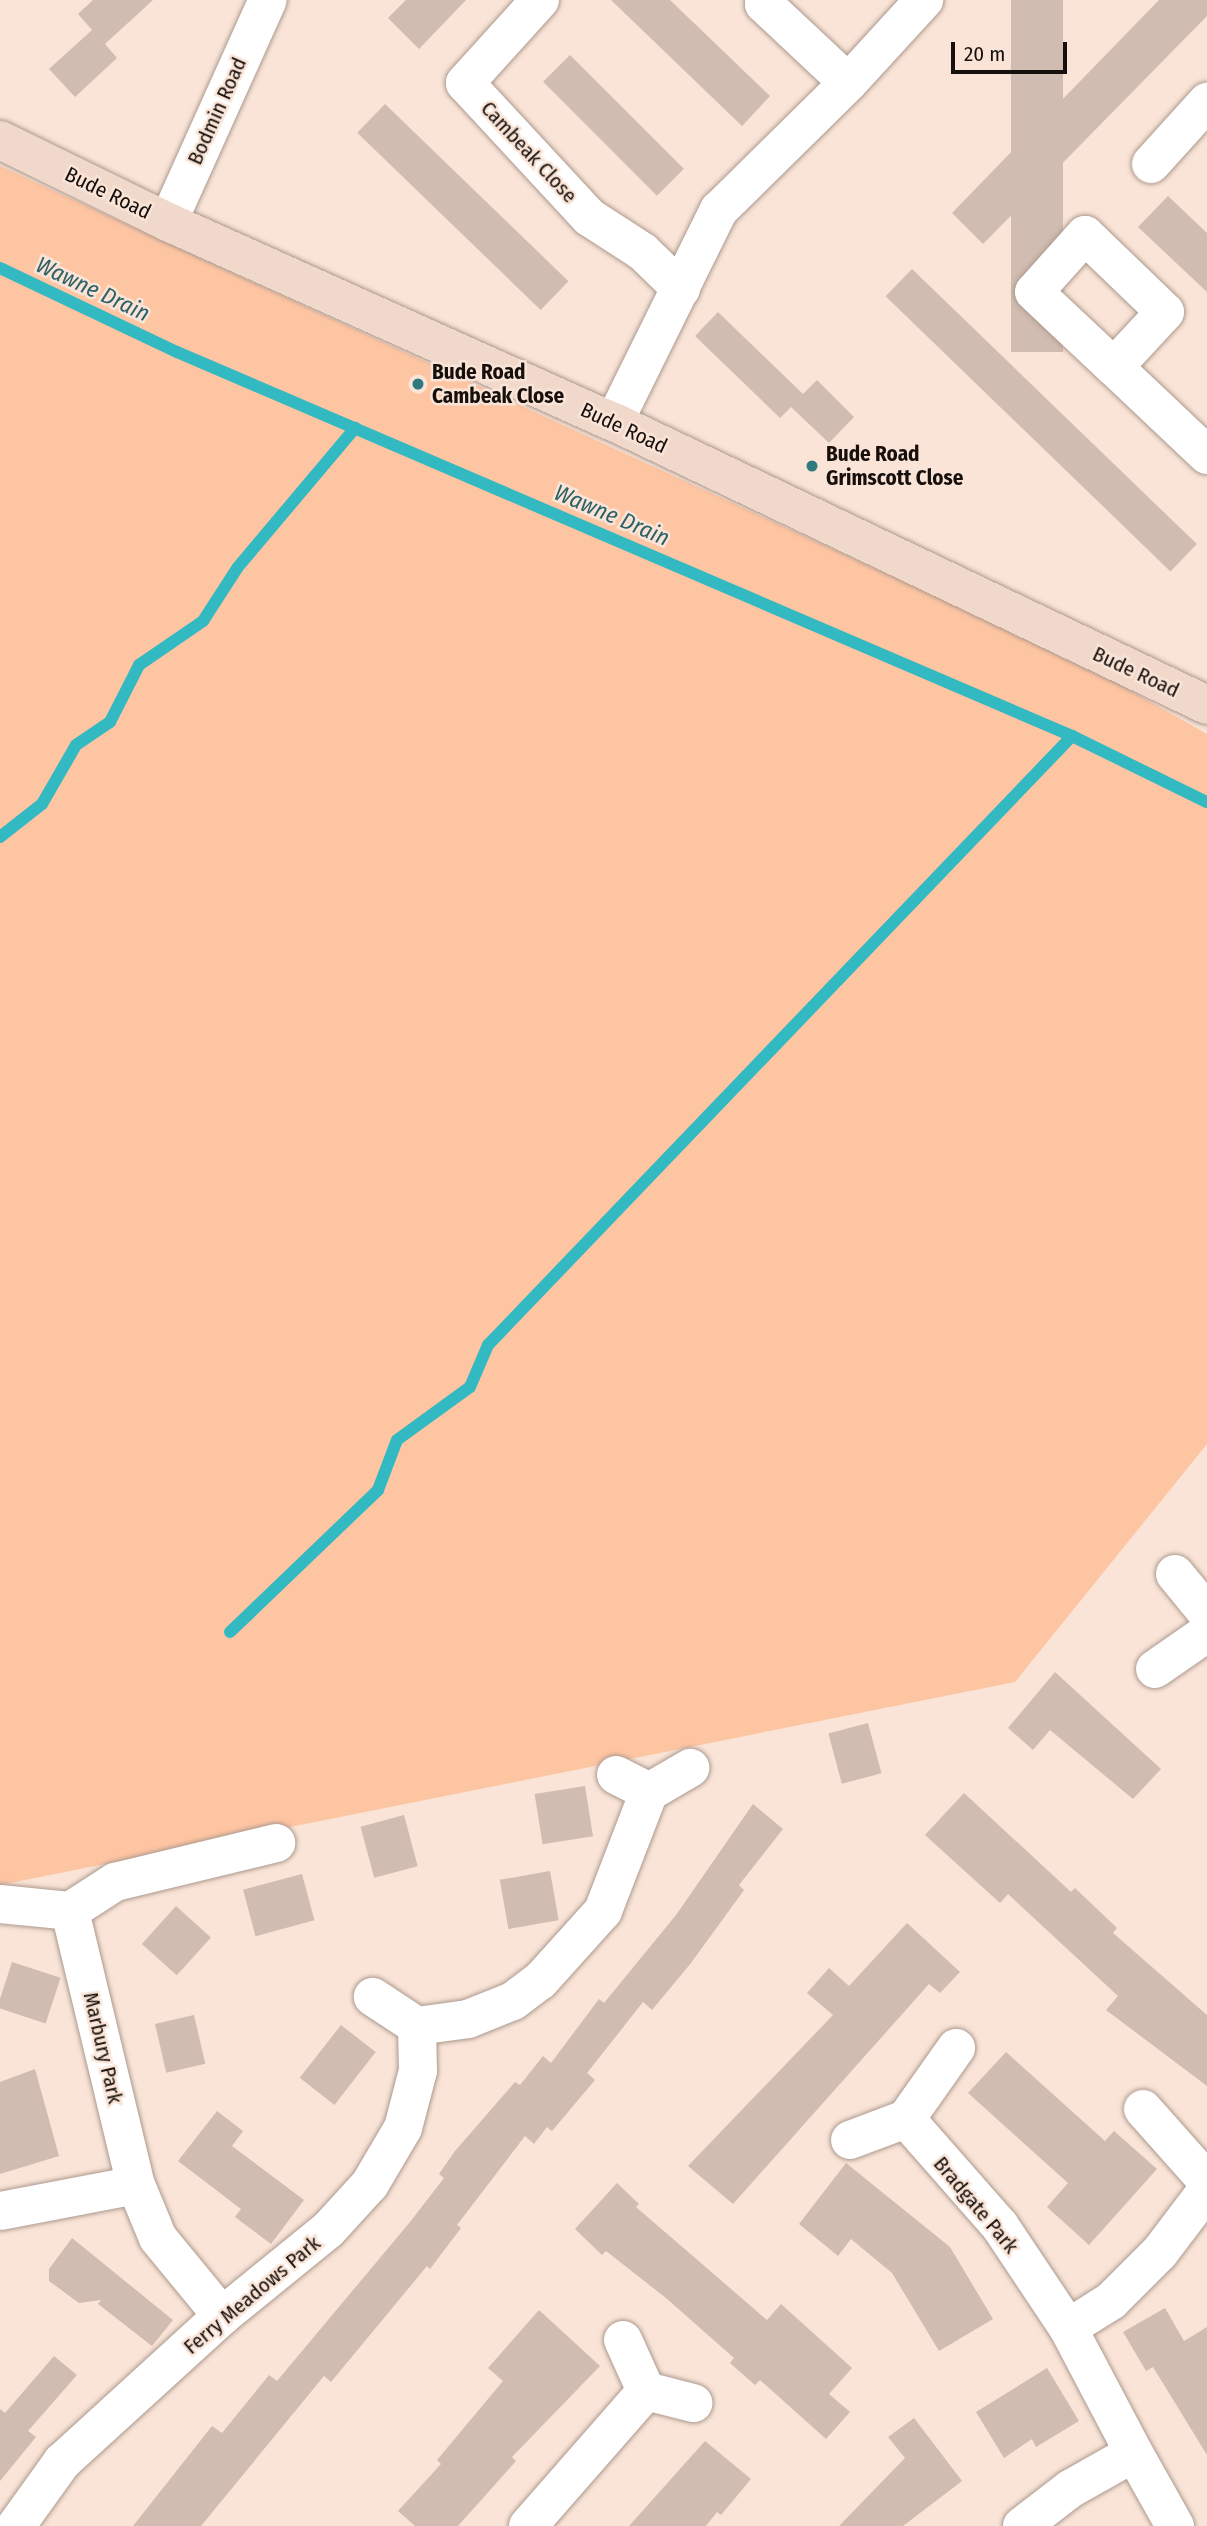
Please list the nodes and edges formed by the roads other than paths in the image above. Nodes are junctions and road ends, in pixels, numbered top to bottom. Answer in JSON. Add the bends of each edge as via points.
{"nodes":[{"id":1,"x":268,"y":0,"type":"edge"},
{"id":2,"x":540,"y":0,"type":"edge"},
{"id":3,"x":924,"y":0,"type":"edge"},
{"id":4,"x":764,"y":1,"type":"edge"},
{"id":5,"x":848,"y":83,"type":"junction"},
{"id":6,"x":1203,"y":114,"type":"edge"},
{"id":7,"x":0,"y":141,"type":"edge"},
{"id":8,"x":1151,"y":164,"type":"dead end"},
{"id":9,"x":168,"y":222,"type":"junction"},
{"id":10,"x":681,"y":289,"type":"junction"},
{"id":11,"x":1114,"y":367,"type":"dead end"},
{"id":12,"x":614,"y":422,"type":"junction"},
{"id":13,"x":1207,"y":456,"type":"edge"},
{"id":14,"x":1207,"y":705,"type":"edge"},
{"id":15,"x":1175,"y":1574,"type":"dead end"},
{"id":16,"x":1207,"y":1613,"type":"edge"},
{"id":17,"x":1207,"y":1633,"type":"edge"},
{"id":18,"x":1155,"y":1669,"type":"dead end"},
{"id":19,"x":690,"y":1768,"type":"dead end"},
{"id":20,"x":276,"y":1843,"type":"dead end"},
{"id":21,"x":0,"y":1904,"type":"edge"},
{"id":22,"x":70,"y":1911,"type":"junction"},
{"id":23,"x":373,"y":1997,"type":"dead end"},
{"id":24,"x":417,"y":2026,"type":"junction"},
{"id":25,"x":956,"y":2049,"type":"dead end"},
{"id":26,"x":1143,"y":2109,"type":"dead end"},
{"id":27,"x":906,"y":2119,"type":"junction"},
{"id":28,"x":850,"y":2140,"type":"dead end"},
{"id":29,"x":1207,"y":2181,"type":"edge"},
{"id":30,"x":136,"y":2185,"type":"junction"},
{"id":31,"x":1207,"y":2190,"type":"edge"},
{"id":32,"x":0,"y":2211,"type":"edge"},
{"id":33,"x":222,"y":2316,"type":"junction"},
{"id":34,"x":1068,"y":2328,"type":"junction"},
{"id":35,"x":623,"y":2340,"type":"dead end"},
{"id":36,"x":646,"y":2391,"type":"junction"},
{"id":37,"x":693,"y":2403,"type":"dead end"},
{"id":38,"x":1134,"y":2453,"type":"junction"},
{"id":39,"x":16,"y":2526,"type":"edge"},
{"id":40,"x":528,"y":2526,"type":"edge"},
{"id":41,"x":1022,"y":2526,"type":"edge"},
{"id":42,"x":1175,"y":2526,"type":"edge"}],
"edges":[{"from":1,"to":9,"type":"street","name":"Bodmin Road"},
{"from":2,"to":10,"type":"street","name":"Cambeak Close","via":[[465,83],[589,217],[643,252]]},
{"from":3,"to":5,"type":"street"},
{"from":4,"to":5,"type":"street"},
{"from":5,"to":10,"type":"street","via":[[719,210]]},
{"from":6,"to":8,"type":"street"},
{"from":7,"to":9,"type":"street","name":"Bude Road"},
{"from":9,"to":12,"type":"street","name":"Bude Road"},
{"from":10,"to":12,"type":"street"},
{"from":11,"to":13,"type":"street"},
{"from":12,"to":14,"type":"street","name":"Bude Road"},
{"from":15,"to":16,"type":"street"},
{"from":17,"to":18,"type":"street"},
{"from":19,"to":24,"type":"street","via":[[633,1784],[603,1911],[540,1981],[513,2001],[467,2019]]},
{"from":20,"to":22,"type":"street","via":[[115,1882]]},
{"from":21,"to":22,"type":"street"},
{"from":22,"to":30,"type":"street","name":"Marbury Park"},
{"from":23,"to":24,"type":"street"},
{"from":24,"to":33,"type":"street","name":"Ferry Meadows Park","via":[[418,2071],[403,2128],[370,2184],[328,2230]]},
{"from":25,"to":27,"type":"street"},
{"from":26,"to":29,"type":"street"},
{"from":27,"to":28,"type":"street"},
{"from":27,"to":34,"type":"street","name":"Bradgate Park","via":[[1000,2227]]},
{"from":30,"to":32,"type":"street"},
{"from":30,"to":33,"type":"street","name":"Marbury Park","via":[[158,2238]]},
{"from":31,"to":34,"type":"street","via":[[1160,2252],[1111,2301]]},
{"from":33,"to":39,"type":"street","name":"Ferry Meadows Park","via":[[62,2462]]},
{"from":34,"to":38,"type":"street","name":"Bradgate Park"},
{"from":35,"to":36,"type":"street"},
{"from":36,"to":37,"type":"street"},
{"from":36,"to":40,"type":"street"},
{"from":38,"to":41,"type":"street","via":[[1070,2489]]},
{"from":38,"to":42,"type":"street","name":"Bradgate Park"}]}
